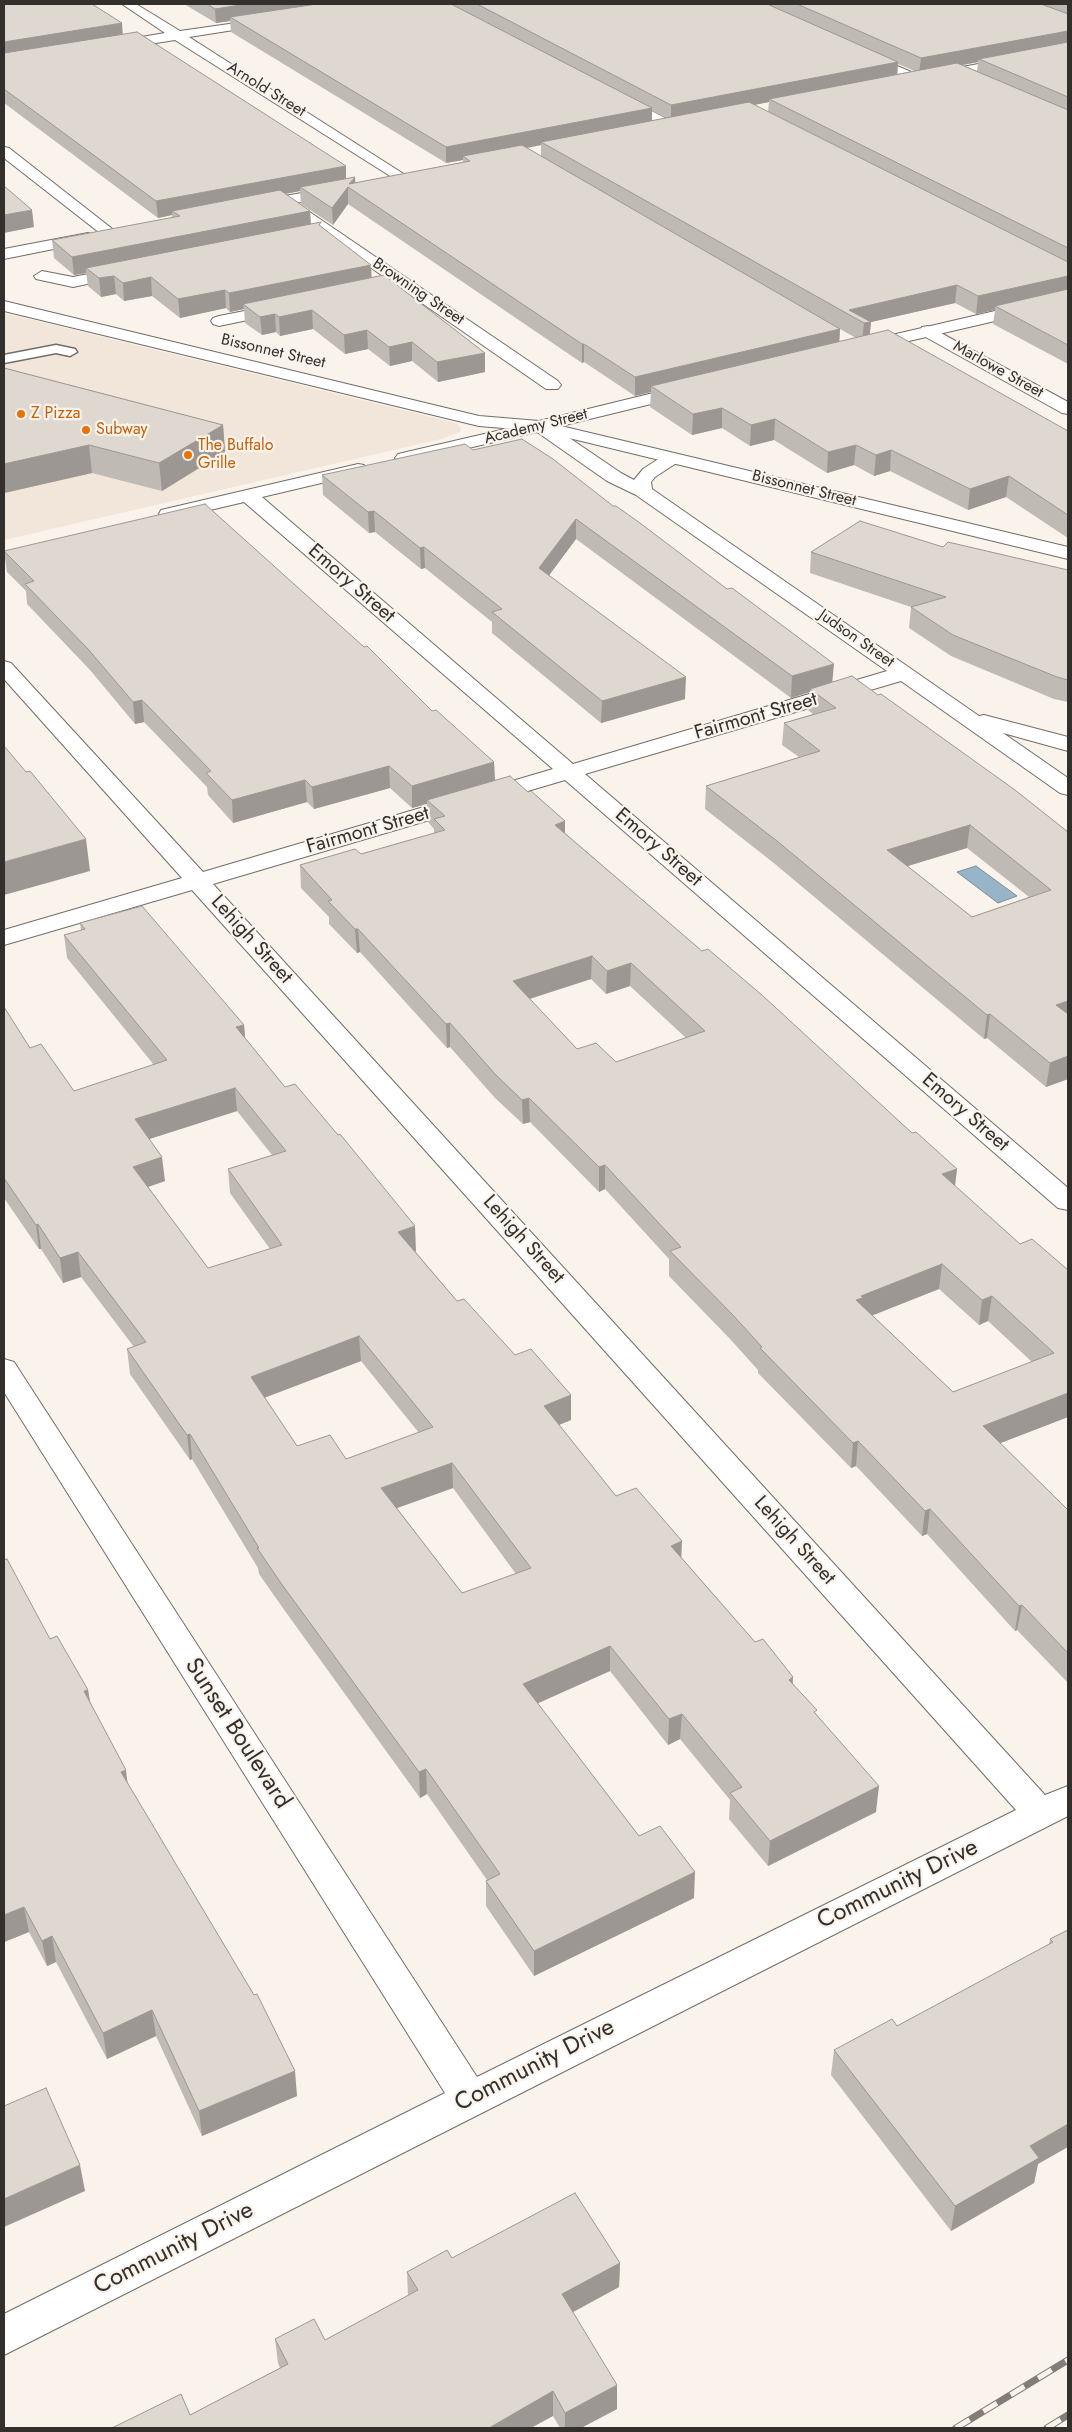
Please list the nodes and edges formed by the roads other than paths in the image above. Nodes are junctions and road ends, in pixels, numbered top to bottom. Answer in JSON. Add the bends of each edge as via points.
{"nodes":[{"id":1,"x":128,"y":4,"type":"edge"},
{"id":2,"x":276,"y":20,"type":"edge"},
{"id":3,"x":179,"y":35,"type":"junction"},
{"id":4,"x":101,"y":48,"type":"edge"},
{"id":5,"x":847,"y":48,"type":"edge"},
{"id":6,"x":1068,"y":51,"type":"edge"},
{"id":7,"x":958,"y":72,"type":"junction"},
{"id":8,"x":918,"y":80,"type":"junction"},
{"id":9,"x":983,"y":84,"type":"edge"},
{"id":10,"x":890,"y":85,"type":"edge"},
{"id":11,"x":602,"y":90,"type":"edge"},
{"id":12,"x":690,"y":123,"type":"edge"},
{"id":13,"x":672,"y":127,"type":"junction"},
{"id":14,"x":652,"y":130,"type":"edge"},
{"id":15,"x":4,"y":151,"type":"edge"},
{"id":16,"x":422,"y":174,"type":"edge"},
{"id":17,"x":403,"y":178,"type":"junction"},
{"id":18,"x":385,"y":181,"type":"edge"},
{"id":19,"x":348,"y":188,"type":"edge"},
{"id":20,"x":284,"y":200,"type":"junction"},
{"id":21,"x":245,"y":208,"type":"edge"},
{"id":22,"x":129,"y":230,"type":"edge"},
{"id":23,"x":329,"y":232,"type":"junction"},
{"id":24,"x":110,"y":234,"type":"junction"},
{"id":25,"x":310,"y":235,"type":"edge"},
{"id":26,"x":4,"y":254,"type":"edge"},
{"id":27,"x":139,"y":269,"type":"edge"},
{"id":28,"x":42,"y":276,"type":"dead end"},
{"id":29,"x":404,"y":283,"type":"junction"},
{"id":30,"x":384,"y":287,"type":"edge"},
{"id":31,"x":1068,"y":299,"type":"edge"},
{"id":32,"x":297,"y":305,"type":"edge"},
{"id":33,"x":4,"y":306,"type":"edge"},
{"id":34,"x":219,"y":321,"type":"dead end"},
{"id":35,"x":928,"y":332,"type":"junction"},
{"id":36,"x":851,"y":347,"type":"edge"},
{"id":37,"x":70,"y":352,"type":"dead end"},
{"id":38,"x":4,"y":360,"type":"edge"},
{"id":39,"x":552,"y":384,"type":"dead end"},
{"id":40,"x":706,"y":385,"type":"edge"},
{"id":41,"x":503,"y":407,"type":"dead end"},
{"id":42,"x":1068,"y":408,"type":"edge"},
{"id":43,"x":540,"y":426,"type":"junction"},
{"id":44,"x":672,"y":458,"type":"junction"},
{"id":45,"x":643,"y":491,"type":"junction"},
{"id":46,"x":248,"y":495,"type":"junction"},
{"id":47,"x":154,"y":517,"type":"edge"},
{"id":48,"x":1068,"y":553,"type":"edge"},
{"id":49,"x":4,"y":667,"type":"edge"},
{"id":50,"x":904,"y":673,"type":"junction"},
{"id":51,"x":966,"y":716,"type":"junction"},
{"id":52,"x":1068,"y":744,"type":"edge"},
{"id":53,"x":570,"y":772,"type":"junction"},
{"id":54,"x":1068,"y":788,"type":"edge"},
{"id":55,"x":198,"y":881,"type":"junction"},
{"id":56,"x":4,"y":938,"type":"edge"},
{"id":57,"x":1068,"y":1202,"type":"edge"},
{"id":58,"x":4,"y":1369,"type":"edge"},
{"id":59,"x":1054,"y":1807,"type":"edge"},
{"id":60,"x":470,"y":2099,"type":"junction"},
{"id":61,"x":4,"y":2335,"type":"edge"}],
"edges":[{"from":1,"to":3,"type":"street","name":"Arnold Street"},
{"from":2,"to":3,"type":"street"},
{"from":3,"to":4,"type":"street"},
{"from":3,"to":17,"type":"street","name":"Arnold Street"},
{"from":5,"to":8,"type":"street"},
{"from":6,"to":7,"type":"street"},
{"from":7,"to":8,"type":"street"},
{"from":7,"to":9,"type":"street"},
{"from":8,"to":10,"type":"street"},
{"from":11,"to":13,"type":"street"},
{"from":12,"to":13,"type":"street"},
{"from":13,"to":14,"type":"street"},
{"from":15,"to":24,"type":"street"},
{"from":16,"to":17,"type":"street"},
{"from":17,"to":18,"type":"street"},
{"from":19,"to":20,"type":"street"},
{"from":20,"to":21,"type":"street"},
{"from":20,"to":23,"type":"street","name":"Browning Street"},
{"from":22,"to":24,"type":"street"},
{"from":23,"to":25,"type":"street"},
{"from":23,"to":29,"type":"street","name":"Browning Street"},
{"from":24,"to":26,"type":"street"},
{"from":27,"to":28,"type":"street","via":[[72,282]]},
{"from":29,"to":30,"type":"street"},
{"from":29,"to":39,"type":"street","name":"Browning Street"},
{"from":31,"to":35,"type":"street"},
{"from":32,"to":34,"type":"street"},
{"from":33,"to":43,"type":"street","name":"Bissonnet Street","via":[[479,421]]},
{"from":35,"to":36,"type":"street"},
{"from":35,"to":42,"type":"street","name":"Marlowe Street"},
{"from":37,"to":38,"type":"lane","via":[[56,349]]},
{"from":40,"to":43,"type":"street","name":"Academy Street"},
{"from":41,"to":43,"type":"street","name":"Bissonnet Street"},
{"from":43,"to":44,"type":"street","name":"Bissonnet Street"},
{"from":43,"to":45,"type":"street","name":"Judson Street","via":[[614,477]]},
{"from":43,"to":46,"type":"street","name":"Academy Street"},
{"from":44,"to":45,"type":"street","via":[[648,473],[642,482]]},
{"from":44,"to":48,"type":"street","name":"Bissonnet Street"},
{"from":45,"to":50,"type":"street","name":"Judson Street"},
{"from":46,"to":47,"type":"street","name":"Academy Street"},
{"from":46,"to":53,"type":"street","name":"Emory Street"},
{"from":49,"to":55,"type":"street","name":"Lehigh Street"},
{"from":50,"to":51,"type":"street","name":"Judson Street"},
{"from":50,"to":53,"type":"street","name":"Fairmont Street"},
{"from":51,"to":52,"type":"street"},
{"from":51,"to":54,"type":"street","name":"Judson Street"},
{"from":53,"to":55,"type":"street","name":"Fairmont Street"},
{"from":53,"to":57,"type":"street","name":"Emory Street"},
{"from":55,"to":56,"type":"street","name":"Fairmont Street"},
{"from":55,"to":59,"type":"street","name":"Lehigh Street"},
{"from":58,"to":60,"type":"street","name":"Sunset Boulevard"},
{"from":59,"to":60,"type":"street","name":"Community Drive"},
{"from":60,"to":61,"type":"street","name":"Community Drive"}]}
